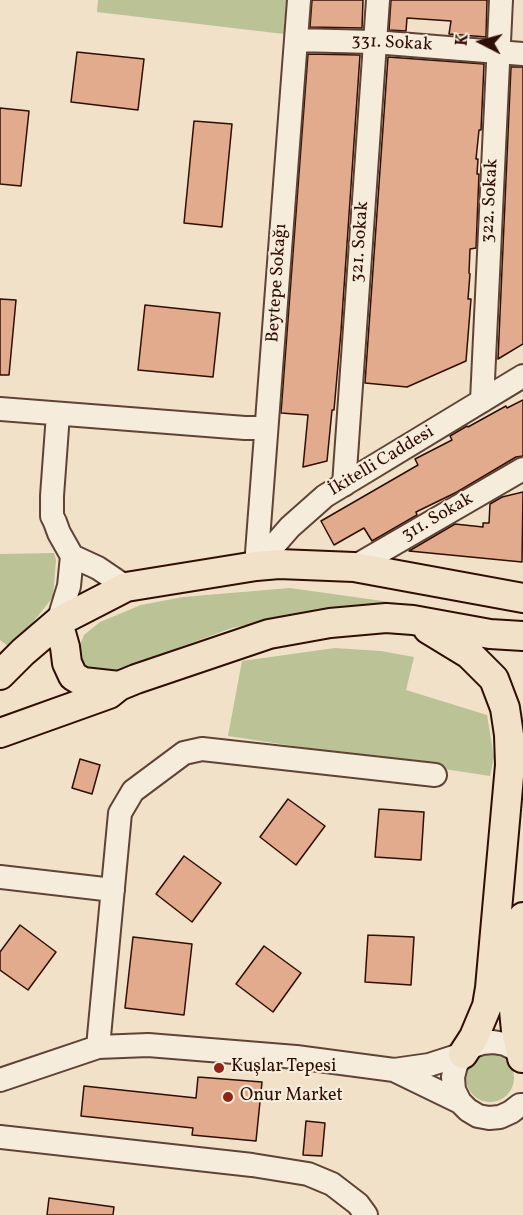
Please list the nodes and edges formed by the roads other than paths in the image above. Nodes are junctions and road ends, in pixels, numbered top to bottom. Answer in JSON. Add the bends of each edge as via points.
{"nodes":[{"id":1,"x":299,"y":0,"type":"edge"},
{"id":2,"x":378,"y":0,"type":"edge"},
{"id":3,"x":501,"y":0,"type":"edge"},
{"id":4,"x":296,"y":40,"type":"junction"},
{"id":5,"x":374,"y":42,"type":"junction"},
{"id":6,"x":498,"y":52,"type":"junction"},
{"id":7,"x":523,"y":54,"type":"edge"},
{"id":8,"x":523,"y":376,"type":"edge"},
{"id":9,"x":482,"y":401,"type":"junction"},
{"id":10,"x":0,"y":409,"type":"edge"},
{"id":11,"x":58,"y":414,"type":"junction"},
{"id":12,"x":267,"y":428,"type":"junction"},
{"id":13,"x":523,"y":469,"type":"edge"},
{"id":14,"x":344,"y":485,"type":"junction"},
{"id":15,"x":72,"y":556,"type":"junction"},
{"id":16,"x":256,"y":566,"type":"junction"},
{"id":17,"x":354,"y":567,"type":"junction"},
{"id":18,"x":126,"y":587,"type":"junction"},
{"id":19,"x":523,"y":598,"type":"edge"},
{"id":20,"x":413,"y":620,"type":"junction"},
{"id":21,"x":57,"y":622,"type":"junction"},
{"id":22,"x":523,"y":636,"type":"edge"},
{"id":23,"x":12,"y":652,"type":"edge"},
{"id":24,"x":0,"y":675,"type":"edge"},
{"id":25,"x":119,"y":686,"type":"junction"},
{"id":26,"x":0,"y":733,"type":"edge"},
{"id":27,"x":435,"y":775,"type":"dead end"},
{"id":28,"x":0,"y":877,"type":"edge"},
{"id":29,"x":113,"y":890,"type":"junction"},
{"id":30,"x":522,"y":931,"type":"edge"},
{"id":31,"x":98,"y":1047,"type":"junction"},
{"id":32,"x":463,"y":1054,"type":"junction"},
{"id":33,"x":523,"y":1058,"type":"edge"},
{"id":34,"x":394,"y":1070,"type":"junction"},
{"id":35,"x":0,"y":1080,"type":"edge"},
{"id":36,"x":460,"y":1102,"type":"junction"},
{"id":37,"x":522,"y":1103,"type":"edge"},
{"id":38,"x":0,"y":1137,"type":"edge"},
{"id":39,"x":366,"y":1215,"type":"edge"}],
"edges":[{"from":1,"to":4,"type":"street","name":"Beytepe Sokağı"},
{"from":2,"to":5,"type":"street","name":"321. Sokak"},
{"from":3,"to":6,"type":"street","name":"322. Sokak"},
{"from":4,"to":5,"type":"street","name":"331. Sokak"},
{"from":4,"to":12,"type":"street","name":"Beytepe Sokağı"},
{"from":5,"to":6,"type":"street","name":"331. Sokak"},
{"from":5,"to":14,"type":"street","name":"321. Sokak"},
{"from":6,"to":7,"type":"street","name":"331. Sokak"},
{"from":6,"to":9,"type":"street","name":"322. Sokak"},
{"from":8,"to":9,"type":"street","name":"İkitelli Caddesi"},
{"from":9,"to":14,"type":"street","name":"İkitelli Caddesi"},
{"from":10,"to":11,"type":"street"},
{"from":11,"to":12,"type":"street"},
{"from":11,"to":15,"type":"street","via":[[52,516]]},
{"from":12,"to":16,"type":"street","name":"Beytepe Sokağı"},
{"from":13,"to":17,"type":"street","name":"311. Sokak"},
{"from":14,"to":16,"type":"street","name":"İkitelli Caddesi","via":[[290,527]]},
{"from":15,"to":18,"type":"street"},
{"from":15,"to":21,"type":"street","via":[[69,586]]},
{"from":16,"to":17,"type":"main road"},
{"from":16,"to":18,"type":"main road"},
{"from":17,"to":19,"type":"main road"},
{"from":18,"to":21,"type":"main road"},
{"from":20,"to":22,"type":"main road"},
{"from":20,"to":25,"type":"main road","via":[[330,623],[269,634]]},
{"from":20,"to":32,"type":"main road","via":[[469,654],[494,679],[505,708],[509,735],[510,765],[490,988],[479,1026]]},
{"from":21,"to":23,"type":"main road"},
{"from":21,"to":25,"type":"main road","via":[[73,676],[83,682]]},
{"from":23,"to":24,"type":"main road"},
{"from":25,"to":26,"type":"main road","via":[[109,694]]},
{"from":27,"to":29,"type":"street","via":[[202,749],[184,753],[133,791],[120,813]]},
{"from":28,"to":29,"type":"street"},
{"from":29,"to":31,"type":"street"},
{"from":30,"to":33,"type":"main road","via":[[514,1010]]},
{"from":31,"to":34,"type":"street","via":[[159,1046]]},
{"from":31,"to":35,"type":"street"},
{"from":32,"to":33,"type":"street","via":[[471,1047],[493,1042],[515,1049]]},
{"from":32,"to":34,"type":"street","via":[[429,1065]]},
{"from":32,"to":36,"type":"street","via":[[453,1077]]},
{"from":34,"to":36,"type":"street"},
{"from":36,"to":37,"type":"street","via":[[478,1116],[489,1118],[500,1117]]},
{"from":38,"to":39,"type":"street","via":[[308,1174],[332,1184]]}]}
